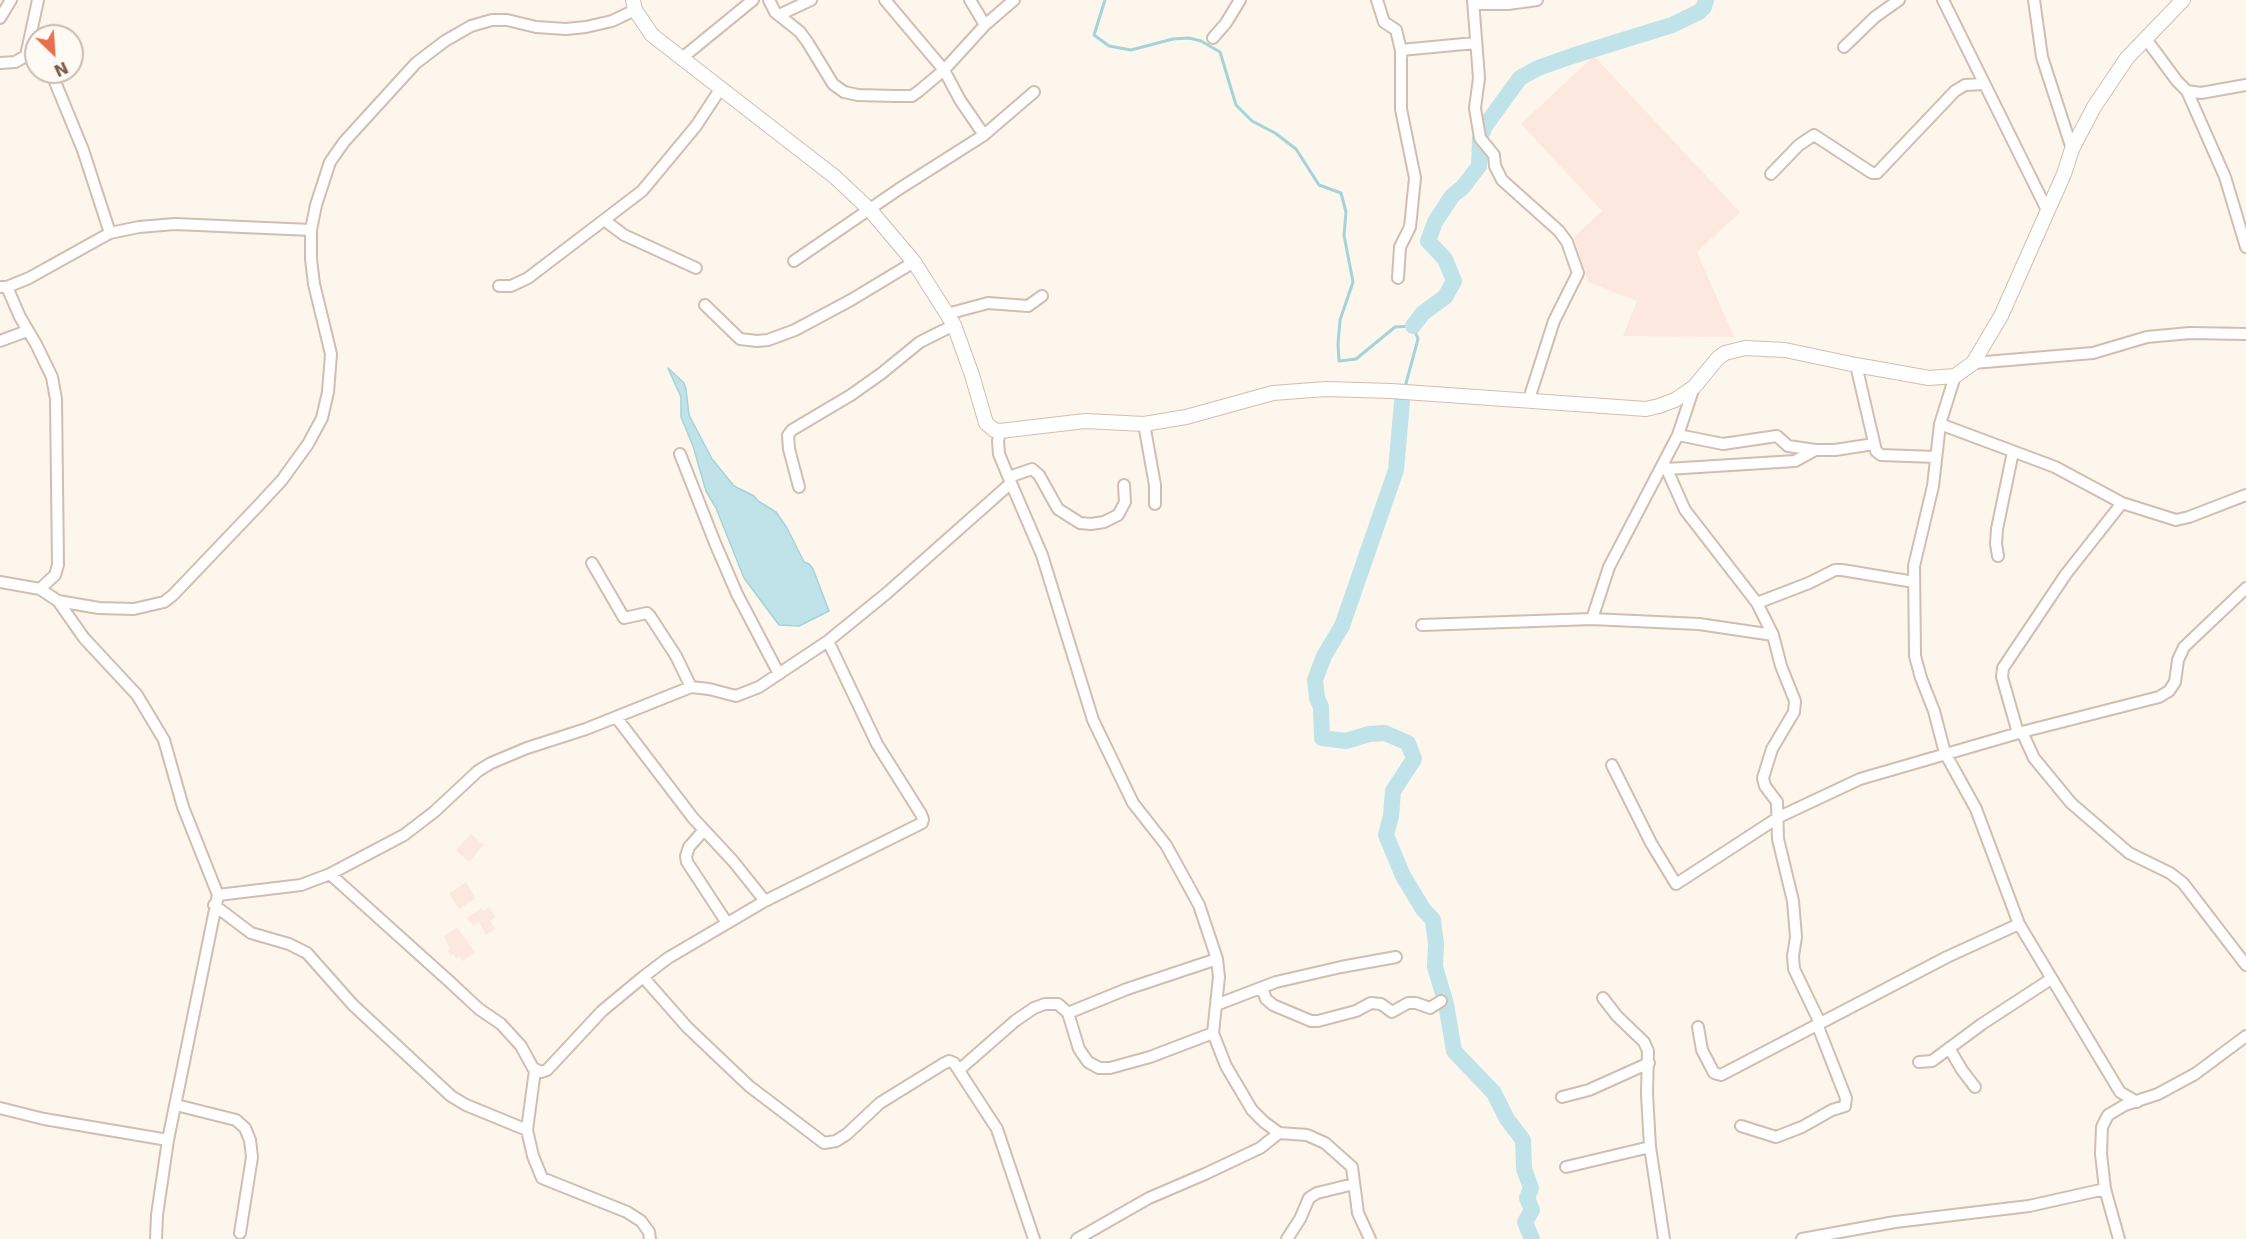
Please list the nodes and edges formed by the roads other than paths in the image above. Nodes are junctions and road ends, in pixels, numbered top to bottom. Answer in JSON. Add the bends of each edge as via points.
{"nodes":[{"id":1,"x":11,"y":0,"type":"edge"},
{"id":2,"x":38,"y":0,"type":"edge"},
{"id":3,"x":753,"y":0,"type":"edge"},
{"id":4,"x":769,"y":0,"type":"edge"},
{"id":5,"x":811,"y":0,"type":"edge"},
{"id":6,"x":885,"y":0,"type":"edge"},
{"id":7,"x":970,"y":0,"type":"edge"},
{"id":8,"x":1014,"y":0,"type":"edge"},
{"id":9,"x":1240,"y":0,"type":"edge"},
{"id":10,"x":1377,"y":0,"type":"edge"},
{"id":11,"x":1538,"y":0,"type":"edge"},
{"id":12,"x":1899,"y":0,"type":"edge"},
{"id":13,"x":1943,"y":0,"type":"edge"},
{"id":14,"x":2034,"y":0,"type":"edge"},
{"id":15,"x":2183,"y":0,"type":"edge"},
{"id":16,"x":1473,"y":2,"type":"edge"},
{"id":17,"x":634,"y":5,"type":"edge"},
{"id":18,"x":779,"y":15,"type":"junction"},
{"id":19,"x":0,"y":18,"type":"edge"},
{"id":20,"x":985,"y":25,"type":"junction"},
{"id":21,"x":1213,"y":38,"type":"dead end"},
{"id":22,"x":2146,"y":39,"type":"junction"},
{"id":23,"x":1475,"y":43,"type":"junction"},
{"id":24,"x":1844,"y":47,"type":"dead end"},
{"id":25,"x":1401,"y":50,"type":"junction"},
{"id":26,"x":682,"y":58,"type":"junction"},
{"id":27,"x":0,"y":63,"type":"edge"},
{"id":28,"x":944,"y":70,"type":"junction"},
{"id":29,"x":56,"y":84,"type":"edge"},
{"id":30,"x":1984,"y":84,"type":"junction"},
{"id":31,"x":2246,"y":85,"type":"edge"},
{"id":32,"x":721,"y":88,"type":"junction"},
{"id":33,"x":2187,"y":91,"type":"junction"},
{"id":34,"x":1034,"y":92,"type":"dead end"},
{"id":35,"x":984,"y":135,"type":"junction"},
{"id":36,"x":2072,"y":149,"type":"junction"},
{"id":37,"x":1771,"y":174,"type":"dead end"},
{"id":38,"x":870,"y":210,"type":"junction"},
{"id":39,"x":2048,"y":212,"type":"junction"},
{"id":40,"x":604,"y":220,"type":"junction"},
{"id":41,"x":311,"y":230,"type":"junction"},
{"id":42,"x":110,"y":233,"type":"junction"},
{"id":43,"x":2246,"y":247,"type":"edge"},
{"id":44,"x":794,"y":261,"type":"dead end"},
{"id":45,"x":914,"y":262,"type":"junction"},
{"id":46,"x":696,"y":268,"type":"dead end"},
{"id":47,"x":1398,"y":278,"type":"dead end"},
{"id":48,"x":499,"y":286,"type":"dead end"},
{"id":49,"x":4,"y":287,"type":"edge"},
{"id":50,"x":1042,"y":296,"type":"dead end"},
{"id":51,"x":705,"y":305,"type":"dead end"},
{"id":52,"x":950,"y":320,"type":"junction"},
{"id":53,"x":27,"y":331,"type":"junction"},
{"id":54,"x":2246,"y":334,"type":"edge"},
{"id":55,"x":0,"y":341,"type":"edge"},
{"id":56,"x":1972,"y":363,"type":"junction"},
{"id":57,"x":1856,"y":365,"type":"junction"},
{"id":58,"x":1955,"y":376,"type":"junction"},
{"id":59,"x":1694,"y":387,"type":"junction"},
{"id":60,"x":1529,"y":399,"type":"junction"},
{"id":61,"x":1144,"y":424,"type":"junction"},
{"id":62,"x":1940,"y":424,"type":"junction"},
{"id":63,"x":1000,"y":431,"type":"junction"},
{"id":64,"x":1678,"y":435,"type":"junction"},
{"id":65,"x":1874,"y":444,"type":"junction"},
{"id":66,"x":1815,"y":450,"type":"junction"},
{"id":67,"x":2013,"y":452,"type":"junction"},
{"id":68,"x":680,"y":454,"type":"dead end"},
{"id":69,"x":1935,"y":457,"type":"junction"},
{"id":70,"x":1666,"y":466,"type":"junction"},
{"id":71,"x":1010,"y":480,"type":"junction"},
{"id":72,"x":1124,"y":485,"type":"dead end"},
{"id":73,"x":799,"y":487,"type":"dead end"},
{"id":74,"x":2246,"y":495,"type":"edge"},
{"id":75,"x":2122,"y":503,"type":"junction"},
{"id":76,"x":1155,"y":504,"type":"dead end"},
{"id":77,"x":1998,"y":556,"type":"dead end"},
{"id":78,"x":592,"y":563,"type":"dead end"},
{"id":79,"x":0,"y":582,"type":"edge"},
{"id":80,"x":1914,"y":582,"type":"junction"},
{"id":81,"x":2246,"y":588,"type":"edge"},
{"id":82,"x":40,"y":589,"type":"junction"},
{"id":83,"x":58,"y":601,"type":"junction"},
{"id":84,"x":1756,"y":603,"type":"junction"},
{"id":85,"x":1592,"y":619,"type":"junction"},
{"id":86,"x":1422,"y":625,"type":"dead end"},
{"id":87,"x":1773,"y":635,"type":"junction"},
{"id":88,"x":828,"y":641,"type":"junction"},
{"id":89,"x":779,"y":674,"type":"junction"},
{"id":90,"x":691,"y":687,"type":"junction"},
{"id":91,"x":616,"y":717,"type":"junction"},
{"id":92,"x":2020,"y":732,"type":"junction"},
{"id":93,"x":1945,"y":753,"type":"junction"},
{"id":94,"x":1612,"y":765,"type":"dead end"},
{"id":95,"x":1779,"y":817,"type":"junction"},
{"id":96,"x":704,"y":830,"type":"junction"},
{"id":97,"x":330,"y":873,"type":"junction"},
{"id":98,"x":216,"y":900,"type":"junction"},
{"id":99,"x":765,"y":901,"type":"junction"},
{"id":100,"x":728,"y":923,"type":"junction"},
{"id":101,"x":2019,"y":924,"type":"junction"},
{"id":102,"x":1396,"y":957,"type":"dead end"},
{"id":103,"x":1217,"y":959,"type":"junction"},
{"id":104,"x":2246,"y":964,"type":"edge"},
{"id":105,"x":643,"y":977,"type":"junction"},
{"id":106,"x":2051,"y":979,"type":"junction"},
{"id":107,"x":1262,"y":988,"type":"junction"},
{"id":108,"x":1604,"y":998,"type":"dead end"},
{"id":109,"x":1441,"y":1001,"type":"dead end"},
{"id":110,"x":1216,"y":1005,"type":"junction"},
{"id":111,"x":1068,"y":1013,"type":"junction"},
{"id":112,"x":1818,"y":1023,"type":"junction"},
{"id":113,"x":1698,"y":1027,"type":"dead end"},
{"id":114,"x":1213,"y":1033,"type":"junction"},
{"id":115,"x":2246,"y":1036,"type":"edge"},
{"id":116,"x":1949,"y":1048,"type":"junction"},
{"id":117,"x":1919,"y":1062,"type":"dead end"},
{"id":118,"x":1649,"y":1063,"type":"junction"},
{"id":119,"x":535,"y":1070,"type":"junction"},
{"id":120,"x":959,"y":1070,"type":"junction"},
{"id":121,"x":1975,"y":1087,"type":"dead end"},
{"id":122,"x":2120,"y":1092,"type":"junction"},
{"id":123,"x":1562,"y":1097,"type":"dead end"},
{"id":124,"x":2137,"y":1102,"type":"junction"},
{"id":125,"x":176,"y":1105,"type":"junction"},
{"id":126,"x":0,"y":1108,"type":"edge"},
{"id":127,"x":2108,"y":1115,"type":"junction"},
{"id":128,"x":1741,"y":1126,"type":"dead end"},
{"id":129,"x":527,"y":1130,"type":"junction"},
{"id":130,"x":1279,"y":1133,"type":"junction"},
{"id":131,"x":168,"y":1140,"type":"junction"},
{"id":132,"x":1650,"y":1147,"type":"junction"},
{"id":133,"x":1566,"y":1167,"type":"dead end"},
{"id":134,"x":1354,"y":1184,"type":"junction"},
{"id":135,"x":2105,"y":1188,"type":"junction"},
{"id":136,"x":240,"y":1233,"type":"dead end"},
{"id":137,"x":156,"y":1239,"type":"edge"},
{"id":138,"x":650,"y":1239,"type":"edge"},
{"id":139,"x":1034,"y":1239,"type":"edge"},
{"id":140,"x":1077,"y":1239,"type":"edge"},
{"id":141,"x":1287,"y":1239,"type":"edge"},
{"id":142,"x":1370,"y":1239,"type":"edge"},
{"id":143,"x":1664,"y":1239,"type":"edge"},
{"id":144,"x":1802,"y":1239,"type":"edge"},
{"id":145,"x":2119,"y":1239,"type":"edge"}],
"edges":[{"from":1,"to":19,"type":"street"},
{"from":2,"to":27,"type":"street","via":[[26,56]]},
{"from":3,"to":26,"type":"street"},
{"from":4,"to":18,"type":"street"},
{"from":5,"to":18,"type":"street"},
{"from":6,"to":28,"type":"street"},
{"from":7,"to":20,"type":"street"},
{"from":8,"to":20,"type":"street"},
{"from":9,"to":21,"type":"street"},
{"from":10,"to":25,"type":"street","via":[[1384,22],[1396,30]]},
{"from":11,"to":16,"type":"street","via":[[1508,4]]},
{"from":12,"to":24,"type":"street"},
{"from":13,"to":30,"type":"street"},
{"from":14,"to":36,"type":"street","via":[[2042,57]]},
{"from":15,"to":22,"type":"street"},
{"from":16,"to":23,"type":"street"},
{"from":17,"to":26,"type":"street","via":[[652,35]]},
{"from":17,"to":41,"type":"street","via":[[612,21],[586,27],[536,27],[492,20],[471,26],[445,41],[416,63],[344,142],[324,176]]},
{"from":18,"to":28,"type":"street","via":[[800,32],[833,84],[844,92],[912,96]]},
{"from":20,"to":28,"type":"street"},
{"from":22,"to":33,"type":"street"},
{"from":22,"to":36,"type":"street","via":[[2114,77]]},
{"from":23,"to":25,"type":"street"},
{"from":23,"to":60,"type":"street","via":[[1479,78],[1475,114],[1480,138],[1494,155],[1502,180],[1567,242],[1578,273],[1554,321]]},
{"from":25,"to":47,"type":"street","via":[[1401,109],[1415,178],[1410,226],[1400,248]]},
{"from":26,"to":32,"type":"street"},
{"from":28,"to":35,"type":"street"},
{"from":29,"to":42,"type":"street"},
{"from":30,"to":37,"type":"street","via":[[1965,85],[1955,91],[1877,173],[1814,135],[1798,145]]},
{"from":30,"to":39,"type":"street"},
{"from":31,"to":33,"type":"street","via":[[2201,93]]},
{"from":32,"to":38,"type":"street","via":[[835,177]]},
{"from":32,"to":40,"type":"street","via":[[696,126],[642,191]]},
{"from":33,"to":43,"type":"street","via":[[2225,177]]},
{"from":34,"to":35,"type":"street"},
{"from":35,"to":38,"type":"street"},
{"from":36,"to":39,"type":"street"},
{"from":38,"to":44,"type":"street"},
{"from":38,"to":45,"type":"street"},
{"from":39,"to":56,"type":"street","via":[[2001,316]]},
{"from":40,"to":46,"type":"street","via":[[624,235]]},
{"from":40,"to":48,"type":"street","via":[[528,278],[511,286]]},
{"from":41,"to":42,"type":"street","via":[[175,224]]},
{"from":41,"to":83,"type":"street","via":[[314,284],[331,354],[322,418],[308,444],[239,528],[164,602],[126,609]]},
{"from":42,"to":49,"type":"street","via":[[29,278]]},
{"from":45,"to":51,"type":"street","via":[[795,330],[768,340],[740,339]]},
{"from":45,"to":52,"type":"street"},
{"from":49,"to":53,"type":"street"},
{"from":50,"to":52,"type":"street","via":[[1028,306],[988,303]]},
{"from":52,"to":63,"type":"street","via":[[986,423]]},
{"from":52,"to":73,"type":"street","via":[[851,395],[792,430],[788,435],[789,449]]},
{"from":53,"to":55,"type":"street"},
{"from":53,"to":82,"type":"street","via":[[52,376],[56,399],[58,566],[55,575]]},
{"from":54,"to":56,"type":"street","via":[[2147,337],[2093,353]]},
{"from":56,"to":58,"type":"street"},
{"from":57,"to":58,"type":"street","via":[[1929,378]]},
{"from":57,"to":59,"type":"street","via":[[1785,350],[1745,348],[1718,358]]},
{"from":57,"to":65,"type":"street"},
{"from":58,"to":62,"type":"street"},
{"from":59,"to":60,"type":"street","via":[[1675,400],[1646,409]]},
{"from":59,"to":64,"type":"street"},
{"from":60,"to":61,"type":"street","via":[[1326,389],[1273,393],[1186,417]]},
{"from":61,"to":63,"type":"street","via":[[1085,421]]},
{"from":61,"to":76,"type":"street"},
{"from":62,"to":67,"type":"street"},
{"from":62,"to":69,"type":"street"},
{"from":63,"to":71,"type":"street","via":[[999,454]]},
{"from":64,"to":66,"type":"street","via":[[1723,444],[1777,436],[1788,446]]},
{"from":64,"to":70,"type":"street"},
{"from":65,"to":66,"type":"street"},
{"from":65,"to":69,"type":"street","via":[[1881,455]]},
{"from":66,"to":70,"type":"street","via":[[1795,461]]},
{"from":67,"to":75,"type":"street","via":[[2055,467]]},
{"from":67,"to":77,"type":"street","via":[[1997,529]]},
{"from":68,"to":89,"type":"street","via":[[737,594]]},
{"from":69,"to":80,"type":"street"},
{"from":70,"to":84,"type":"street","via":[[1685,510]]},
{"from":70,"to":85,"type":"street","via":[[1609,567]]},
{"from":71,"to":72,"type":"street","via":[[1032,469],[1058,509],[1080,523],[1090,524],[1118,515],[1125,502]]},
{"from":71,"to":88,"type":"street","via":[[887,593]]},
{"from":71,"to":103,"type":"street","via":[[1042,555],[1093,720],[1132,803],[1166,845],[1199,905]]},
{"from":74,"to":75,"type":"street","via":[[2176,520]]},
{"from":75,"to":92,"type":"street","via":[[2066,574],[2003,668],[2002,677]]},
{"from":78,"to":90,"type":"street","via":[[624,618],[646,613],[650,616]]},
{"from":79,"to":82,"type":"street"},
{"from":80,"to":84,"type":"street","via":[[1835,570]]},
{"from":80,"to":93,"type":"street","via":[[1916,656]]},
{"from":81,"to":92,"type":"street","via":[[2184,647],[2169,691],[2159,697]]},
{"from":82,"to":83,"type":"street"},
{"from":83,"to":98,"type":"street","via":[[84,638],[137,695],[164,740]]},
{"from":84,"to":87,"type":"street"},
{"from":85,"to":86,"type":"street"},
{"from":85,"to":87,"type":"street","via":[[1699,624]]},
{"from":87,"to":95,"type":"street","via":[[1795,706],[1765,766],[1765,786],[1777,802]]},
{"from":88,"to":89,"type":"street"},
{"from":88,"to":99,"type":"street","via":[[877,744],[923,819],[910,831]]},
{"from":89,"to":90,"type":"street","via":[[736,696]]},
{"from":90,"to":91,"type":"street"},
{"from":91,"to":96,"type":"street"},
{"from":91,"to":97,"type":"street","via":[[491,763],[417,826]]},
{"from":92,"to":93,"type":"street"},
{"from":92,"to":104,"type":"street","via":[[2034,758],[2071,803],[2129,853],[2183,883]]},
{"from":93,"to":95,"type":"street","via":[[1860,779]]},
{"from":93,"to":101,"type":"street","via":[[1976,809]]},
{"from":94,"to":95,"type":"street","via":[[1676,884]]},
{"from":95,"to":112,"type":"street","via":[[1778,839],[1793,901],[1794,969]]},
{"from":96,"to":99,"type":"street"},
{"from":96,"to":100,"type":"street","via":[[689,847],[687,862]]},
{"from":97,"to":98,"type":"street","via":[[301,885]]},
{"from":97,"to":119,"type":"street","via":[[479,1009],[501,1024],[521,1046]]},
{"from":98,"to":125,"type":"street"},
{"from":98,"to":129,"type":"street","via":[[251,933],[307,953],[353,1005],[451,1096]]},
{"from":99,"to":100,"type":"street"},
{"from":100,"to":105,"type":"street"},
{"from":101,"to":106,"type":"street"},
{"from":101,"to":112,"type":"street"},
{"from":102,"to":107,"type":"street"},
{"from":103,"to":110,"type":"street"},
{"from":103,"to":111,"type":"street"},
{"from":105,"to":119,"type":"street","via":[[602,1011],[547,1070]]},
{"from":105,"to":120,"type":"street","via":[[687,1027],[749,1086],[824,1143],[847,1134],[880,1103],[943,1064],[949,1061]]},
{"from":106,"to":116,"type":"street"},
{"from":106,"to":122,"type":"street"},
{"from":107,"to":109,"type":"street","via":[[1269,1002],[1311,1021],[1371,1004],[1381,1004],[1392,1012],[1408,1003],[1430,1008]]},
{"from":107,"to":110,"type":"street"},
{"from":108,"to":118,"type":"street","via":[[1644,1042]]},
{"from":110,"to":114,"type":"street"},
{"from":111,"to":114,"type":"street","via":[[1078,1049],[1099,1068],[1140,1060]]},
{"from":111,"to":120,"type":"street","via":[[1058,1004],[1034,1008]]},
{"from":112,"to":113,"type":"street","via":[[1718,1075],[1702,1050]]},
{"from":112,"to":128,"type":"street","via":[[1846,1098],[1845,1106],[1776,1137]]},
{"from":114,"to":130,"type":"street","via":[[1226,1066],[1252,1110]]},
{"from":115,"to":124,"type":"street","via":[[2195,1074]]},
{"from":116,"to":117,"type":"street","via":[[1932,1061]]},
{"from":116,"to":121,"type":"street"},
{"from":118,"to":123,"type":"street","via":[[1589,1090]]},
{"from":118,"to":132,"type":"street"},
{"from":119,"to":129,"type":"street"},
{"from":120,"to":139,"type":"street","via":[[997,1129]]},
{"from":122,"to":124,"type":"street"},
{"from":122,"to":127,"type":"street"},
{"from":124,"to":127,"type":"street"},
{"from":125,"to":131,"type":"street"},
{"from":125,"to":136,"type":"street","via":[[236,1120],[245,1128],[252,1157]]},
{"from":126,"to":131,"type":"street"},
{"from":127,"to":135,"type":"street","via":[[2102,1127]]},
{"from":129,"to":138,"type":"street","via":[[542,1178],[627,1212],[641,1221],[650,1232]]},
{"from":130,"to":134,"type":"street","via":[[1307,1135],[1325,1143],[1352,1167]]},
{"from":130,"to":140,"type":"street","via":[[1260,1148],[1149,1198]]},
{"from":131,"to":137,"type":"street"},
{"from":132,"to":133,"type":"street"},
{"from":132,"to":143,"type":"street"},
{"from":134,"to":141,"type":"street","via":[[1309,1198]]},
{"from":134,"to":142,"type":"street","via":[[1358,1213]]},
{"from":135,"to":144,"type":"street","via":[[2030,1206],[1895,1222]]},
{"from":135,"to":145,"type":"street"}]}
